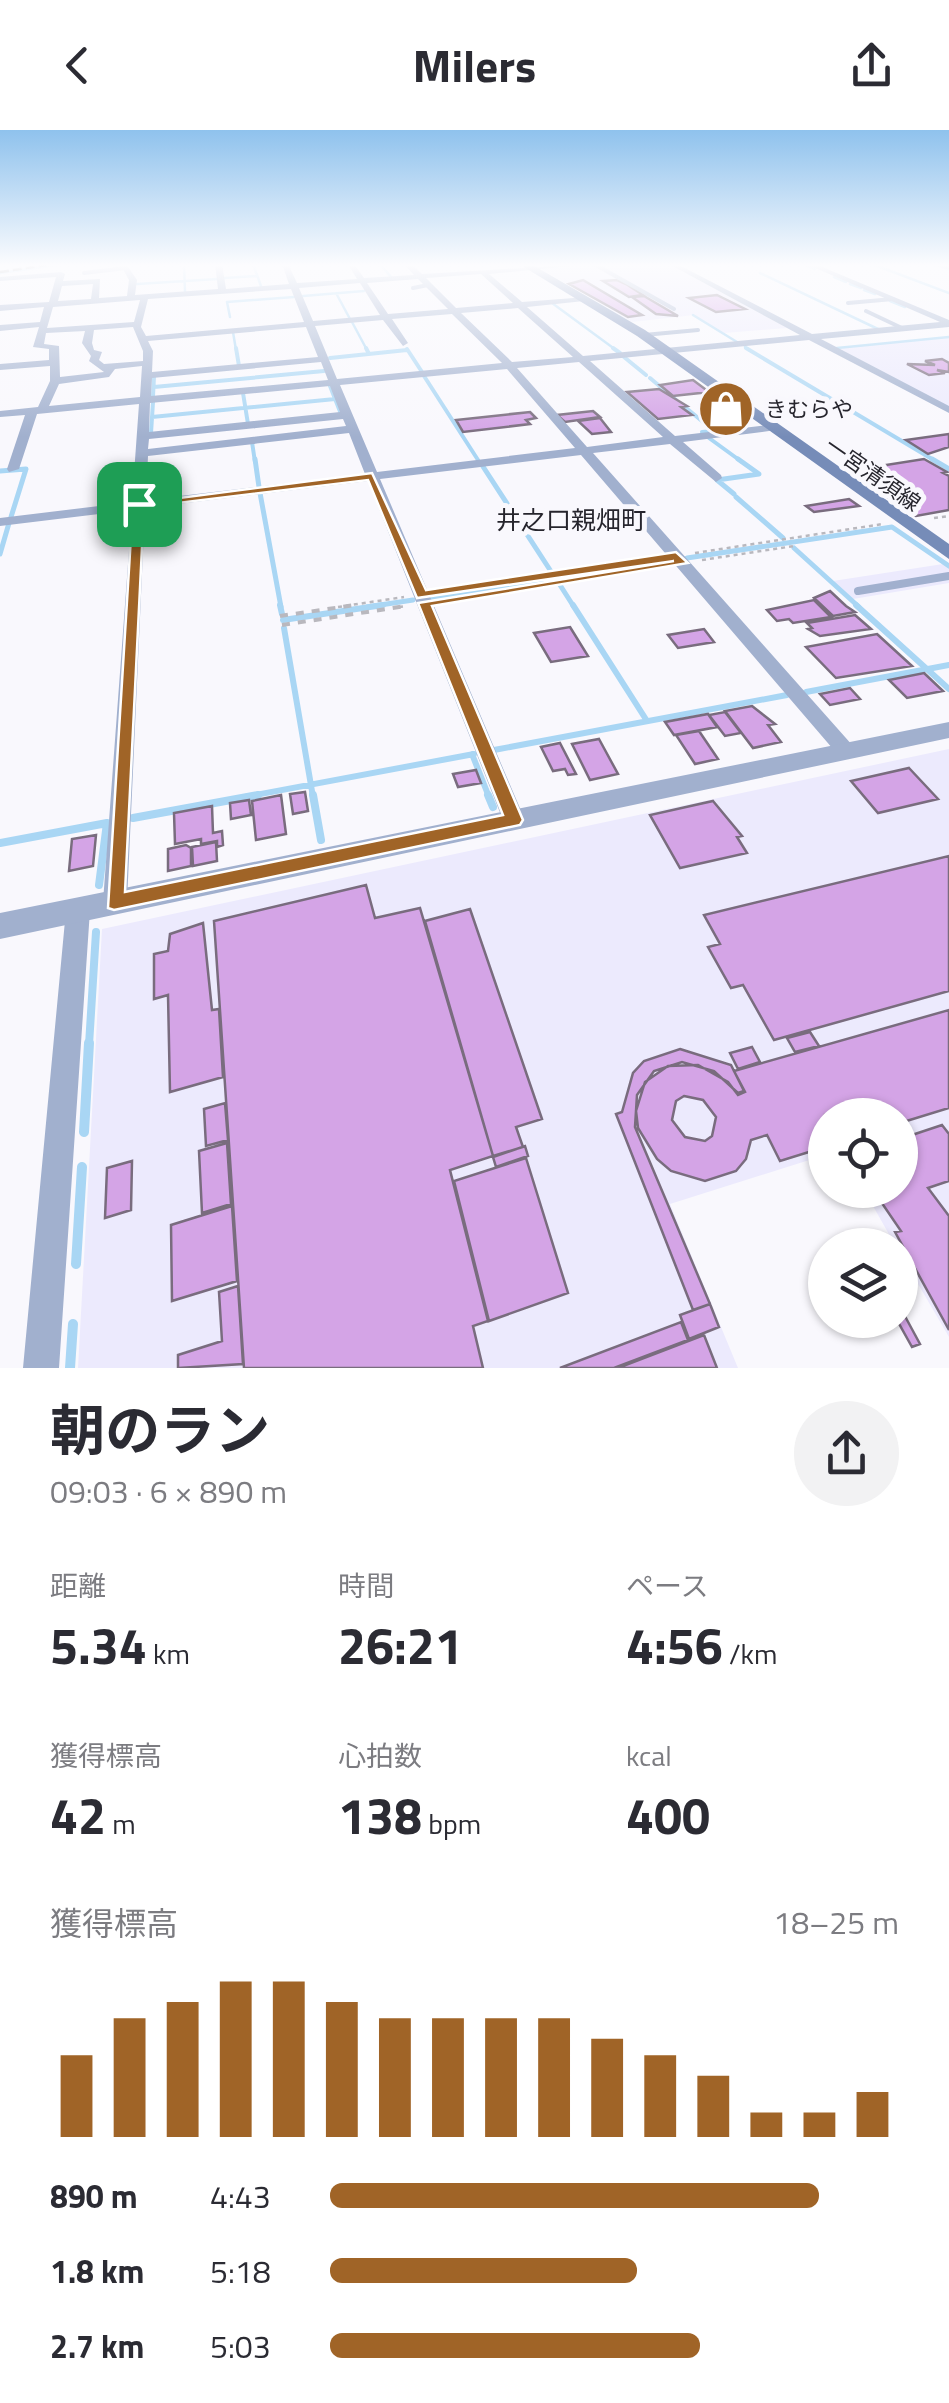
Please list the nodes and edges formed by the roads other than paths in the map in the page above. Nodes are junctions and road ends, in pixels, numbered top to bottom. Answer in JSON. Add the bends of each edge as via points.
{"nodes":[{"id":1,"x":45,"y":322,"type":"edge"},
{"id":2,"x":90,"y":322,"type":"edge"},
{"id":3,"x":139,"y":322,"type":"edge"},
{"id":4,"x":334,"y":322,"type":"edge"},
{"id":5,"x":389,"y":322,"type":"edge"},
{"id":6,"x":465,"y":322,"type":"edge"},
{"id":7,"x":541,"y":322,"type":"edge"},
{"id":8,"x":622,"y":322,"type":"edge"},
{"id":9,"x":781,"y":322,"type":"edge"},
{"id":10,"x":889,"y":322,"type":"edge"},
{"id":11,"x":168,"y":324,"type":"dead end"},
{"id":12,"x":310,"y":324,"type":"junction"},
{"id":13,"x":949,"y":324,"type":"edge"},
{"id":14,"x":137,"y":326,"type":"junction"},
{"id":15,"x":0,"y":328,"type":"edge"},
{"id":16,"x":43,"y":328,"type":"junction"},
{"id":17,"x":88,"y":328,"type":"junction"},
{"id":18,"x":904,"y":329,"type":"junction"},
{"id":19,"x":698,"y":330,"type":"dead end"},
{"id":20,"x":644,"y":335,"type":"junction"},
{"id":21,"x":812,"y":338,"type":"junction"},
{"id":22,"x":145,"y":339,"type":"junction"},
{"id":23,"x":403,"y":344,"type":"dead end"},
{"id":24,"x":667,"y":352,"type":"junction"},
{"id":25,"x":324,"y":359,"type":"junction"},
{"id":26,"x":584,"y":359,"type":"junction"},
{"id":27,"x":55,"y":363,"type":"junction"},
{"id":28,"x":510,"y":366,"type":"junction"},
{"id":29,"x":0,"y":367,"type":"edge"},
{"id":30,"x":110,"y":367,"type":"junction"},
{"id":31,"x":147,"y":369,"type":"junction"},
{"id":32,"x":56,"y":381,"type":"junction"},
{"id":33,"x":334,"y":382,"type":"junction"},
{"id":34,"x":145,"y":400,"type":"junction"},
{"id":35,"x":37,"y":410,"type":"junction"},
{"id":36,"x":949,"y":410,"type":"edge"},
{"id":37,"x":0,"y":414,"type":"edge"},
{"id":38,"x":347,"y":415,"type":"junction"},
{"id":39,"x":768,"y":428,"type":"junction"},
{"id":40,"x":353,"y":429,"type":"junction"},
{"id":41,"x":143,"y":436,"type":"junction"},
{"id":42,"x":673,"y":439,"type":"junction"},
{"id":43,"x":584,"y":450,"type":"junction"},
{"id":44,"x":142,"y":453,"type":"junction"},
{"id":45,"x":12,"y":469,"type":"dead end"},
{"id":46,"x":372,"y":476,"type":"junction"},
{"id":47,"x":716,"y":478,"type":"dead end"},
{"id":48,"x":139,"y":504,"type":"junction"},
{"id":49,"x":0,"y":522,"type":"edge"},
{"id":50,"x":947,"y":551,"type":"edge"},
{"id":51,"x":949,"y":576,"type":"edge"},
{"id":52,"x":858,"y":591,"type":"dead end"},
{"id":53,"x":949,"y":730,"type":"edge"},
{"id":54,"x":846,"y":751,"type":"junction"},
{"id":55,"x":514,"y":820,"type":"junction"},
{"id":56,"x":114,"y":902,"type":"junction"},
{"id":57,"x":78,"y":910,"type":"junction"},
{"id":58,"x":0,"y":926,"type":"edge"},
{"id":59,"x":41,"y":1368,"type":"edge"}],
"edges":[{"from":1,"to":16,"type":"street"},
{"from":2,"to":17,"type":"street"},
{"from":3,"to":14,"type":"street"},
{"from":4,"to":12,"type":"street"},
{"from":5,"to":23,"type":"street"},
{"from":6,"to":28,"type":"street"},
{"from":7,"to":26,"type":"street"},
{"from":8,"to":20,"type":"main road","name":"一宮清須線"},
{"from":9,"to":21,"type":"street"},
{"from":10,"to":18,"type":"lane"},
{"from":11,"to":14,"type":"street"},
{"from":12,"to":22,"type":"street"},
{"from":12,"to":25,"type":"street"},
{"from":13,"to":18,"type":"street"},
{"from":14,"to":17,"type":"street"},
{"from":14,"to":22,"type":"street"},
{"from":15,"to":16,"type":"street"},
{"from":16,"to":17,"type":"street"},
{"from":16,"to":27,"type":"street","via":[[38,347],[54,346]]},
{"from":17,"to":30,"type":"street","via":[[94,361]]},
{"from":18,"to":21,"type":"street"},
{"from":19,"to":20,"type":"lane"},
{"from":20,"to":24,"type":"main road","name":"一宮清須線"},
{"from":21,"to":24,"type":"street"},
{"from":21,"to":36,"type":"street"},
{"from":22,"to":31,"type":"street"},
{"from":24,"to":26,"type":"street"},
{"from":24,"to":39,"type":"main road","name":"一宮清須線"},
{"from":25,"to":31,"type":"street"},
{"from":25,"to":33,"type":"street"},
{"from":26,"to":28,"type":"street"},
{"from":26,"to":42,"type":"street"},
{"from":27,"to":29,"type":"street"},
{"from":27,"to":32,"type":"street"},
{"from":28,"to":33,"type":"street"},
{"from":28,"to":43,"type":"street"},
{"from":30,"to":31,"type":"street"},
{"from":30,"to":32,"type":"street","via":[[108,374]]},
{"from":31,"to":34,"type":"street"},
{"from":32,"to":35,"type":"street"},
{"from":33,"to":34,"type":"street"},
{"from":33,"to":38,"type":"street"},
{"from":34,"to":35,"type":"street"},
{"from":34,"to":41,"type":"street"},
{"from":35,"to":37,"type":"street"},
{"from":35,"to":45,"type":"street"},
{"from":38,"to":40,"type":"street"},
{"from":38,"to":41,"type":"street"},
{"from":39,"to":42,"type":"street"},
{"from":39,"to":50,"type":"main road","name":"一宮清須線"},
{"from":40,"to":44,"type":"street"},
{"from":40,"to":46,"type":"street"},
{"from":41,"to":44,"type":"street"},
{"from":42,"to":43,"type":"street"},
{"from":42,"to":47,"type":"street"},
{"from":43,"to":46,"type":"street"},
{"from":43,"to":54,"type":"street"},
{"from":44,"to":48,"type":"street"},
{"from":46,"to":48,"type":"street"},
{"from":46,"to":55,"type":"street"},
{"from":48,"to":49,"type":"street"},
{"from":48,"to":56,"type":"street"},
{"from":51,"to":52,"type":"lane"},
{"from":53,"to":54,"type":"street"},
{"from":54,"to":55,"type":"street"},
{"from":55,"to":56,"type":"street"},
{"from":56,"to":57,"type":"street"},
{"from":57,"to":58,"type":"street"},
{"from":57,"to":59,"type":"street"}]}
